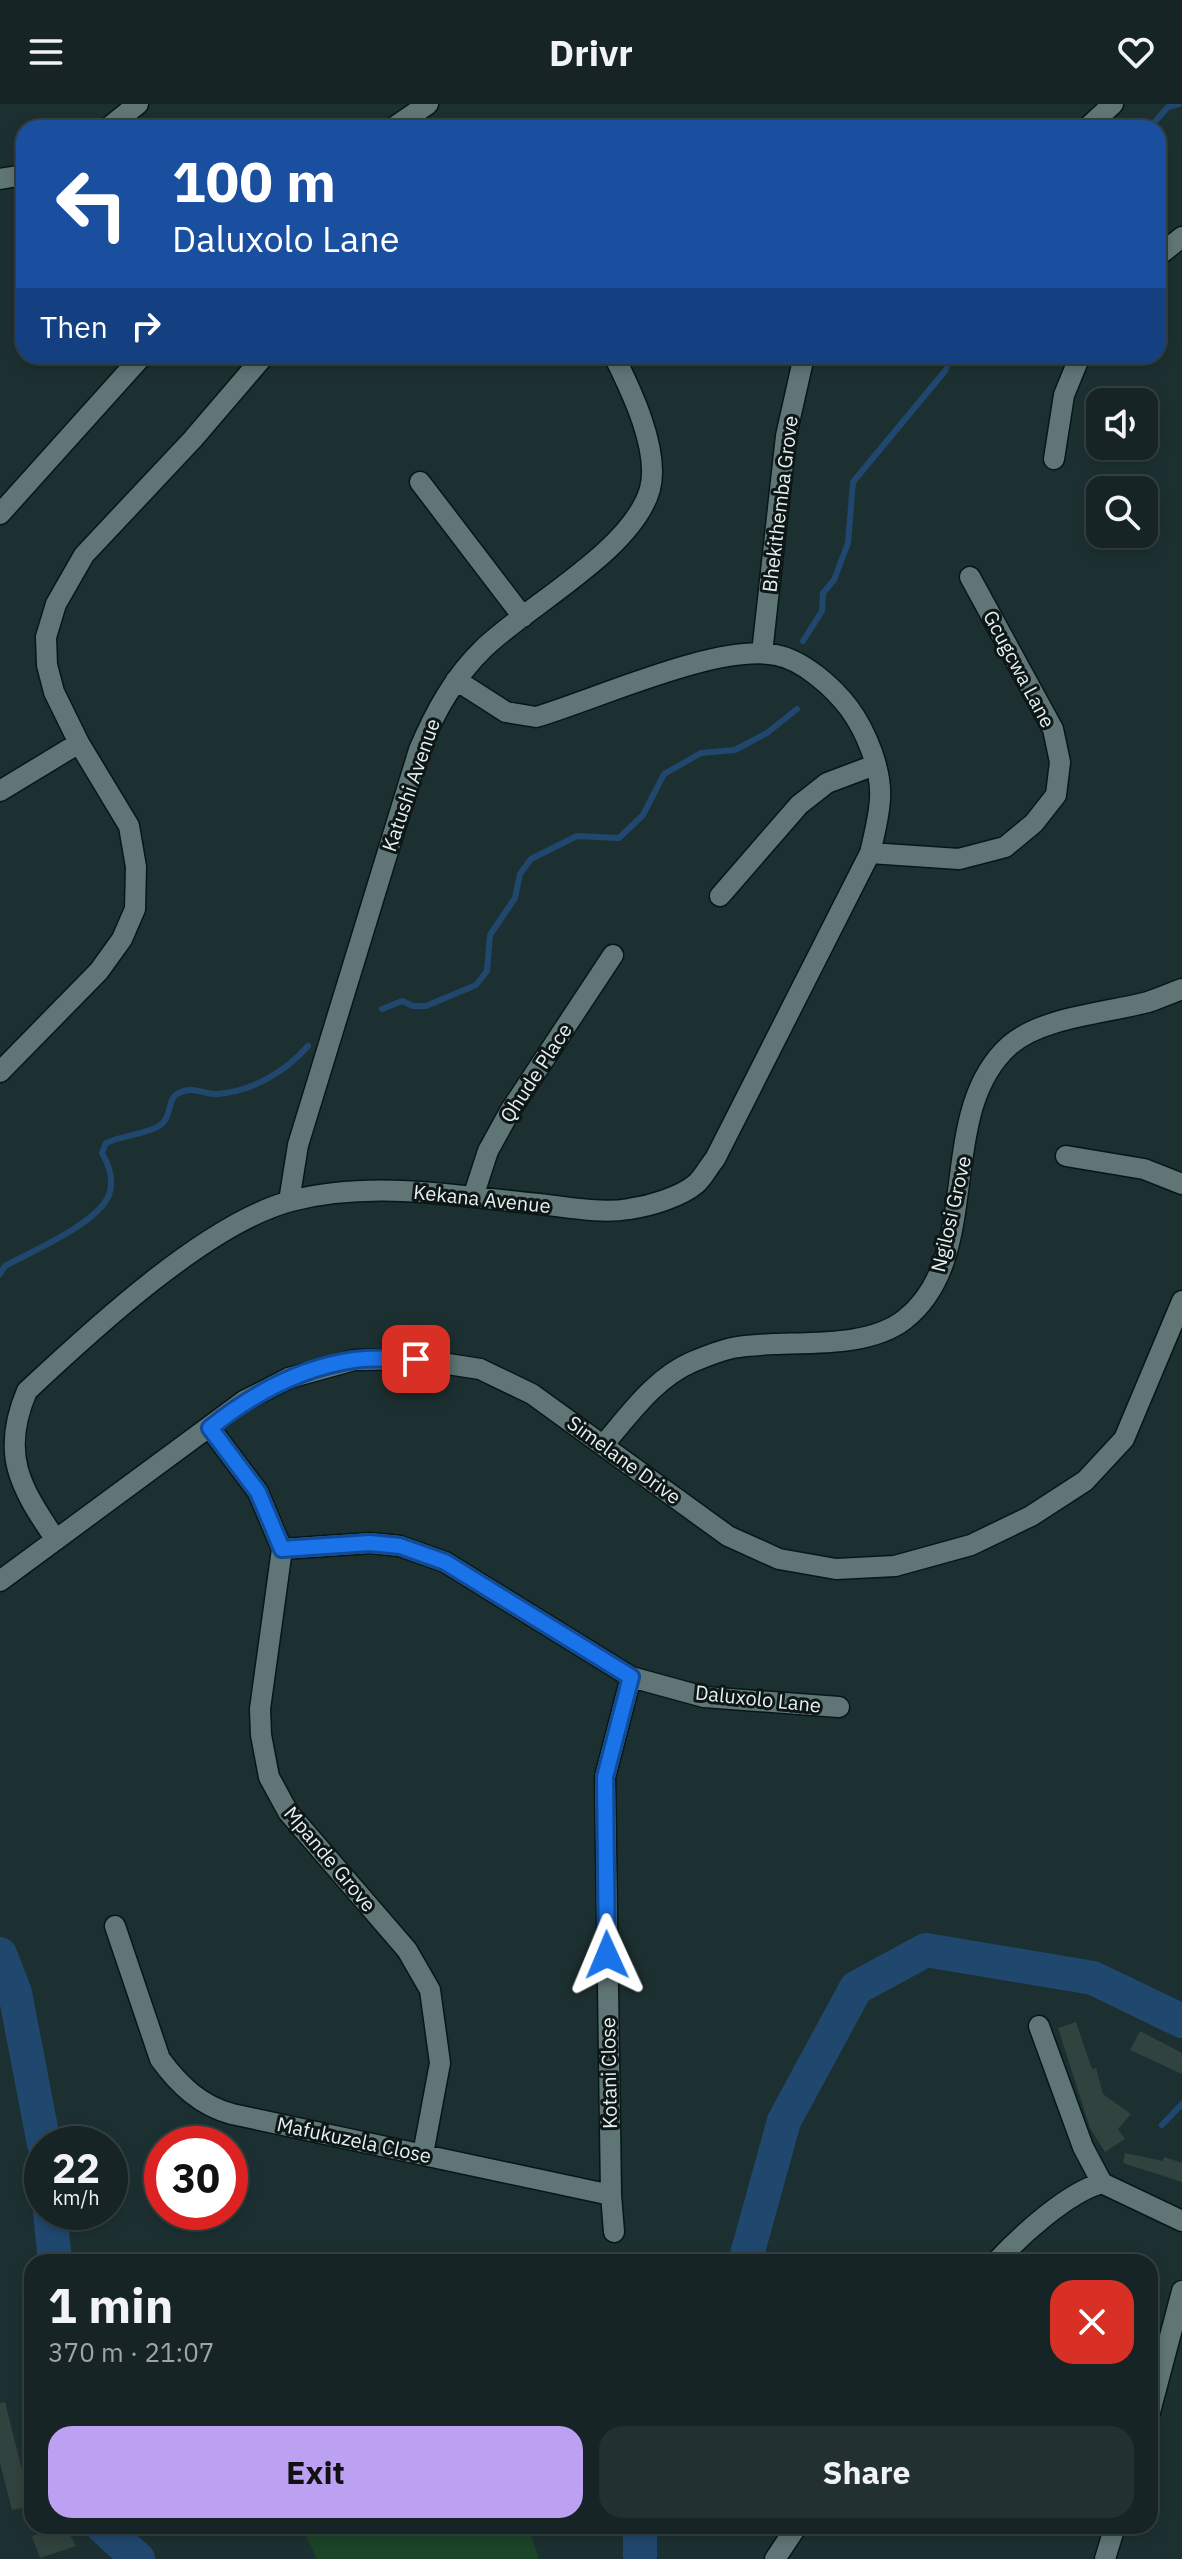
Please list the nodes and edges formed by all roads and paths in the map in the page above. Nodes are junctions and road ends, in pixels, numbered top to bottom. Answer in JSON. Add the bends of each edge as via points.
{"nodes":[{"id":1,"x":138,"y":104,"type":"edge"},
{"id":2,"x":428,"y":104,"type":"edge"},
{"id":3,"x":1113,"y":104,"type":"edge"},
{"id":4,"x":118,"y":120,"type":"edge"},
{"id":5,"x":405,"y":120,"type":"edge"},
{"id":6,"x":1096,"y":120,"type":"edge"},
{"id":7,"x":1182,"y":237,"type":"edge"},
{"id":8,"x":1166,"y":250,"type":"edge"},
{"id":9,"x":135,"y":364,"type":"edge"},
{"id":10,"x":257,"y":364,"type":"edge"},
{"id":11,"x":618,"y":364,"type":"edge"},
{"id":12,"x":802,"y":364,"type":"edge"},
{"id":13,"x":1077,"y":364,"type":"edge"},
{"id":14,"x":1054,"y":459,"type":"dead end"},
{"id":15,"x":420,"y":482,"type":"dead end"},
{"id":16,"x":0,"y":514,"type":"edge"},
{"id":17,"x":970,"y":577,"type":"dead end"},
{"id":18,"x":523,"y":617,"type":"junction"},
{"id":19,"x":762,"y":653,"type":"junction"},
{"id":20,"x":456,"y":680,"type":"junction"},
{"id":21,"x":79,"y":743,"type":"junction"},
{"id":22,"x":875,"y":765,"type":"junction"},
{"id":23,"x":0,"y":791,"type":"edge"},
{"id":24,"x":870,"y":853,"type":"junction"},
{"id":25,"x":720,"y":896,"type":"dead end"},
{"id":26,"x":613,"y":955,"type":"dead end"},
{"id":27,"x":1182,"y":989,"type":"edge"},
{"id":28,"x":0,"y":1072,"type":"edge"},
{"id":29,"x":1066,"y":1156,"type":"dead end"},
{"id":30,"x":1182,"y":1184,"type":"edge"},
{"id":31,"x":473,"y":1197,"type":"junction"},
{"id":32,"x":289,"y":1201,"type":"junction"},
{"id":33,"x":1182,"y":1301,"type":"edge"},
{"id":34,"x":210,"y":1428,"type":"junction"},
{"id":35,"x":604,"y":1444,"type":"junction"},
{"id":36,"x":8,"y":1466,"type":"edge"},
{"id":37,"x":56,"y":1540,"type":"junction"},
{"id":38,"x":282,"y":1549,"type":"junction"},
{"id":39,"x":0,"y":1581,"type":"edge"},
{"id":40,"x":631,"y":1677,"type":"junction"},
{"id":41,"x":839,"y":1707,"type":"dead end"},
{"id":42,"x":115,"y":1926,"type":"dead end"},
{"id":43,"x":1039,"y":2026,"type":"dead end"},
{"id":44,"x":423,"y":2154,"type":"junction"},
{"id":45,"x":1108,"y":2185,"type":"junction"},
{"id":46,"x":611,"y":2195,"type":"junction"},
{"id":47,"x":1182,"y":2221,"type":"edge"},
{"id":48,"x":614,"y":2232,"type":"dead end"},
{"id":49,"x":1004,"y":2254,"type":"edge"},
{"id":50,"x":1182,"y":2291,"type":"edge"},
{"id":51,"x":1161,"y":2376,"type":"junction"},
{"id":52,"x":1182,"y":2382,"type":"edge"},
{"id":53,"x":1158,"y":2386,"type":"edge"},
{"id":54,"x":792,"y":2534,"type":"edge"},
{"id":55,"x":1113,"y":2534,"type":"edge"},
{"id":56,"x":775,"y":2559,"type":"edge"},
{"id":57,"x":1105,"y":2559,"type":"edge"}],
"edges":[{"from":1,"to":4,"type":"street"},
{"from":2,"to":5,"type":"street"},
{"from":3,"to":6,"type":"street"},
{"from":7,"to":8,"type":"street"},
{"from":9,"to":16,"type":"street"},
{"from":10,"to":21,"type":"street","via":[[84,555],[56,604],[46,637],[47,665]]},
{"from":11,"to":18,"type":"street","name":"Katushi Avenue","via":[[651,455],[650,487],[639,516],[615,542]]},
{"from":12,"to":19,"type":"street","name":"Bhekithemba Grove","via":[[786,436]]},
{"from":13,"to":14,"type":"street","via":[[1064,395]]},
{"from":15,"to":18,"type":"street"},
{"from":17,"to":24,"type":"street","name":"Gcugcwa Lane","via":[[1053,729],[1060,762],[1056,795],[1005,847],[959,859]]},
{"from":18,"to":20,"type":"street","name":"Katushi Avenue","via":[[485,647]]},
{"from":19,"to":20,"type":"street","name":"Kekana Avenue","via":[[721,657],[536,717],[506,712]]},
{"from":19,"to":22,"type":"street","name":"Kekana Avenue","via":[[780,655],[809,670],[841,697],[859,723]]},
{"from":20,"to":32,"type":"street","name":"Katushi Avenue","via":[[434,713],[419,750],[298,1145]]},
{"from":21,"to":23,"type":"street"},
{"from":21,"to":28,"type":"street","via":[[129,826],[136,867],[135,909],[99,971]]},
{"from":22,"to":24,"type":"street","name":"Kekana Avenue","via":[[881,797]]},
{"from":22,"to":25,"type":"street","via":[[827,783],[799,805]]},
{"from":24,"to":31,"type":"street","name":"Kekana Avenue","via":[[715,1159],[696,1184],[628,1210]]},
{"from":26,"to":31,"type":"street","name":"Qhude Place","via":[[510,1111],[488,1151]]},
{"from":27,"to":35,"type":"street","name":"Ngilosi Grove","via":[[1037,1029],[1011,1045],[991,1068],[972,1116],[943,1266],[929,1296],[902,1322],[859,1339],[733,1348],[690,1363],[651,1389]]},
{"from":29,"to":30,"type":"street","via":[[1144,1169]]},
{"from":31,"to":32,"type":"street","name":"Kekana Avenue","via":[[383,1189]]},
{"from":32,"to":36,"type":"street","name":"Kekana Avenue","via":[[220,1234],[161,1276],[27,1391],[17,1414]]},
{"from":33,"to":35,"type":"street","name":"Simelane Drive","via":[[1124,1439],[1085,1481],[1031,1516],[971,1545],[895,1566],[836,1569],[779,1559],[728,1536]]},
{"from":34,"to":35,"type":"street","name":"Simelane Drive","via":[[244,1401],[289,1378],[354,1360],[416,1359],[480,1369],[532,1394]]},
{"from":34,"to":37,"type":"street","name":"Simelane Drive"},
{"from":34,"to":38,"type":"street","via":[[258,1492]]},
{"from":36,"to":37,"type":"street","name":"Kekana Avenue"},
{"from":37,"to":39,"type":"street","name":"Simelane Drive"},
{"from":38,"to":40,"type":"street","name":"Daluxolo Lane","via":[[370,1543],[400,1546],[445,1562]]},
{"from":38,"to":44,"type":"street","name":"Mpande Grove","via":[[260,1709],[269,1777],[288,1812],[407,1950],[430,1990],[440,2063]]},
{"from":40,"to":41,"type":"street","name":"Daluxolo Lane","via":[[704,1697]]},
{"from":40,"to":46,"type":"street","name":"Kotani Close","via":[[605,1777]]},
{"from":42,"to":44,"type":"street","name":"Mafukuzela Close","via":[[160,2059],[203,2102],[232,2114]]},
{"from":43,"to":45,"type":"street","via":[[1083,2147]]},
{"from":44,"to":46,"type":"street","name":"Mafukuzela Close"},
{"from":45,"to":47,"type":"street"},
{"from":45,"to":49,"type":"street","via":[[1074,2196]]},
{"from":46,"to":48,"type":"street","name":"Kotani Close"},
{"from":50,"to":51,"type":"street"},
{"from":51,"to":52,"type":"street"},
{"from":51,"to":53,"type":"street"},
{"from":54,"to":56,"type":"street"},
{"from":55,"to":57,"type":"street"}]}
